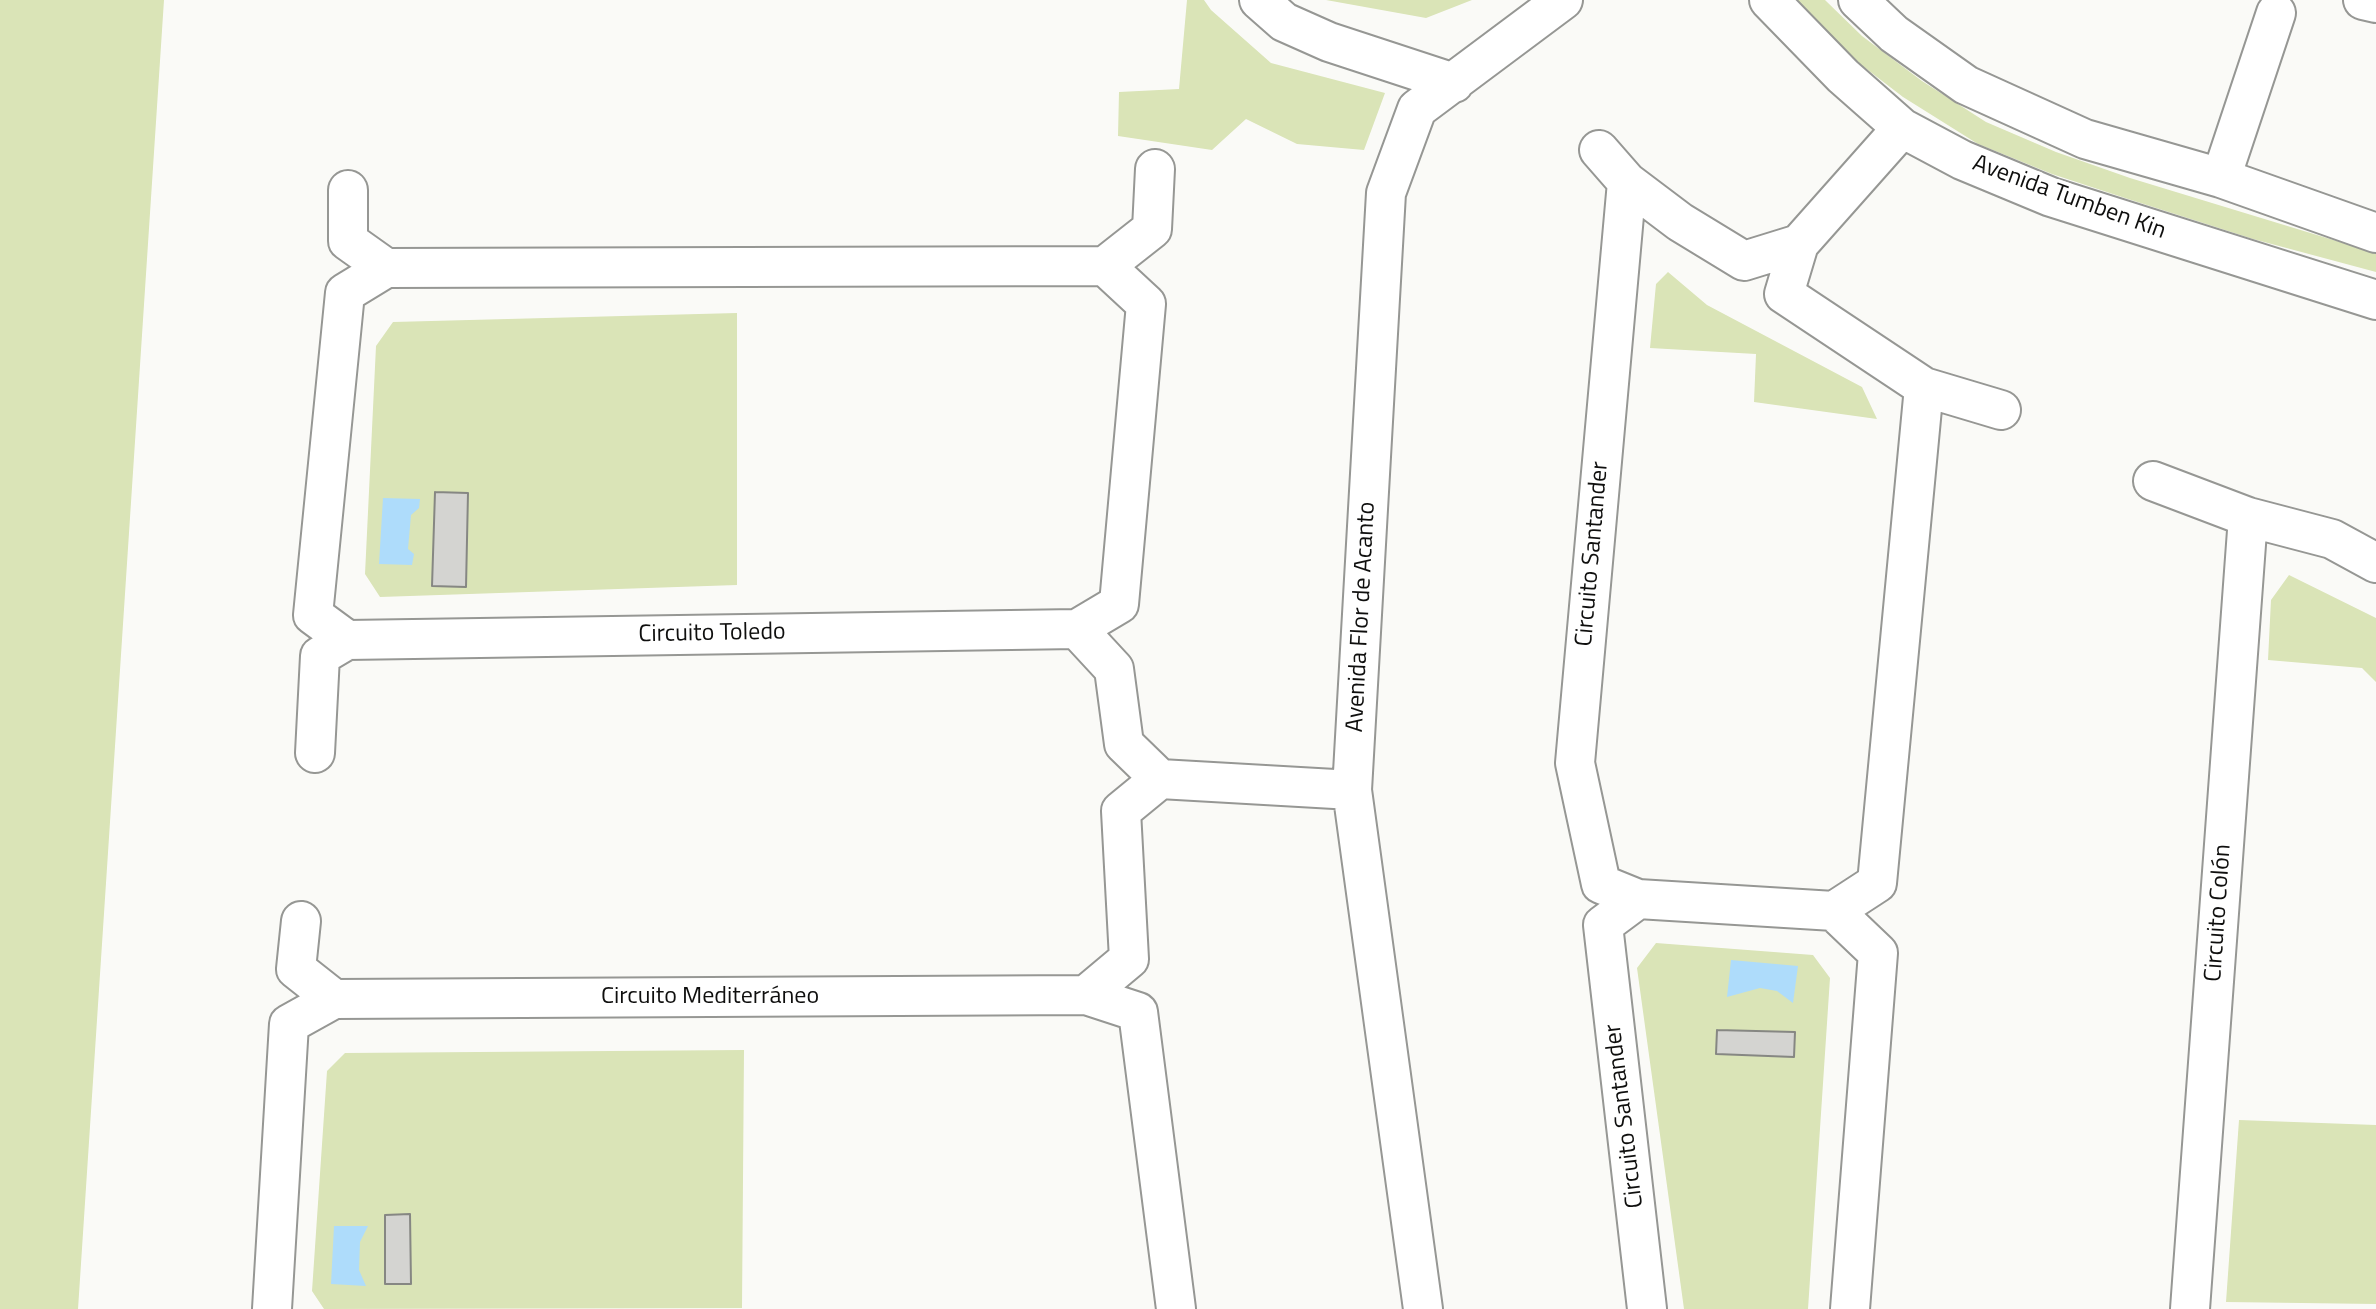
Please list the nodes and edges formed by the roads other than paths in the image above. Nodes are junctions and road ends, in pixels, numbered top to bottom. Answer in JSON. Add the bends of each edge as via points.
{"nodes":[{"id":1,"x":1563,"y":0,"type":"edge"},
{"id":2,"x":1769,"y":0,"type":"edge"},
{"id":3,"x":1858,"y":0,"type":"edge"},
{"id":4,"x":2363,"y":0,"type":"edge"},
{"id":5,"x":2376,"y":3,"type":"edge"},
{"id":6,"x":2278,"y":4,"type":"edge"},
{"id":7,"x":1276,"y":7,"type":"edge"},
{"id":8,"x":1454,"y":83,"type":"junction"},
{"id":9,"x":1902,"y":128,"type":"junction"},
{"id":10,"x":1599,"y":150,"type":"dead end"},
{"id":11,"x":1155,"y":169,"type":"dead end"},
{"id":12,"x":2221,"y":178,"type":"junction"},
{"id":13,"x":1627,"y":182,"type":"junction"},
{"id":14,"x":348,"y":190,"type":"dead end"},
{"id":15,"x":2376,"y":233,"type":"edge"},
{"id":16,"x":1799,"y":244,"type":"junction"},
{"id":17,"x":1105,"y":266,"type":"junction"},
{"id":18,"x":386,"y":268,"type":"junction"},
{"id":19,"x":2376,"y":300,"type":"edge"},
{"id":20,"x":1924,"y":387,"type":"junction"},
{"id":21,"x":2001,"y":410,"type":"dead end"},
{"id":22,"x":2153,"y":481,"type":"dead end"},
{"id":23,"x":2248,"y":517,"type":"junction"},
{"id":24,"x":2376,"y":562,"type":"edge"},
{"id":25,"x":1077,"y":629,"type":"junction"},
{"id":26,"x":347,"y":640,"type":"junction"},
{"id":27,"x":315,"y":753,"type":"dead end"},
{"id":28,"x":1160,"y":779,"type":"junction"},
{"id":29,"x":1352,"y":790,"type":"junction"},
{"id":30,"x":1639,"y":899,"type":"junction"},
{"id":31,"x":1834,"y":911,"type":"junction"},
{"id":32,"x":301,"y":920,"type":"dead end"},
{"id":33,"x":1086,"y":995,"type":"junction"},
{"id":34,"x":334,"y":999,"type":"junction"},
{"id":35,"x":272,"y":1309,"type":"edge"},
{"id":36,"x":1176,"y":1309,"type":"edge"},
{"id":37,"x":1423,"y":1309,"type":"edge"},
{"id":38,"x":1647,"y":1309,"type":"edge"},
{"id":39,"x":1850,"y":1309,"type":"edge"},
{"id":40,"x":2190,"y":1309,"type":"edge"}],
"edges":[{"from":1,"to":8,"type":"street","name":"Avenida Flor de Acanto"},
{"from":2,"to":9,"type":"street","name":"Avenida Tumben Kin"},
{"from":3,"to":12,"type":"street","via":[[1894,34],[1966,85],[2085,139]]},
{"from":4,"to":5,"type":"street"},
{"from":6,"to":12,"type":"street"},
{"from":7,"to":8,"type":"street","via":[[1329,42]]},
{"from":8,"to":29,"type":"street","name":"Avenida Flor de Acanto","via":[[1417,109],[1386,193]]},
{"from":9,"to":16,"type":"street"},
{"from":9,"to":19,"type":"street","name":"Avenida Tumben Kin","via":[[1962,160],[2051,197]]},
{"from":10,"to":13,"type":"street"},
{"from":11,"to":17,"type":"street","via":[[1152,229]]},
{"from":12,"to":15,"type":"street"},
{"from":13,"to":16,"type":"street","via":[[1744,261]]},
{"from":13,"to":30,"type":"street","name":"Circuito Santander","via":[[1575,763],[1601,884]]},
{"from":14,"to":18,"type":"street","via":[[348,241]]},
{"from":16,"to":20,"type":"street","via":[[1784,293]]},
{"from":17,"to":18,"type":"street"},
{"from":17,"to":25,"type":"street","name":"Circuito Toledo","via":[[1146,304],[1119,604]]},
{"from":18,"to":26,"type":"street","via":[[345,293],[342,319],[313,615]]},
{"from":20,"to":21,"type":"street"},
{"from":20,"to":31,"type":"street","via":[[1877,883]]},
{"from":22,"to":23,"type":"street"},
{"from":23,"to":24,"type":"street","via":[[2332,539]]},
{"from":23,"to":40,"type":"street","name":"Circuito Colón"},
{"from":25,"to":26,"type":"street","name":"Circuito Toledo"},
{"from":25,"to":28,"type":"street","via":[[1114,670],[1124,744]]},
{"from":26,"to":27,"type":"street","via":[[320,656]]},
{"from":28,"to":29,"type":"street"},
{"from":28,"to":33,"type":"street","via":[[1121,811],[1129,959]]},
{"from":29,"to":37,"type":"street","name":"Avenida Flor de Acanto"},
{"from":30,"to":31,"type":"street","name":"Circuito Santander"},
{"from":30,"to":38,"type":"street","name":"Circuito Santander","via":[[1603,925]]},
{"from":31,"to":39,"type":"street","via":[[1878,953]]},
{"from":32,"to":34,"type":"street","via":[[296,969]]},
{"from":33,"to":34,"type":"street","name":"Circuito Mediterráneo"},
{"from":33,"to":36,"type":"street","name":"Circuito Mediterráneo","via":[[1138,1012]]},
{"from":34,"to":35,"type":"street","name":"Circuito Mediterráneo","via":[[289,1024]]}]}
